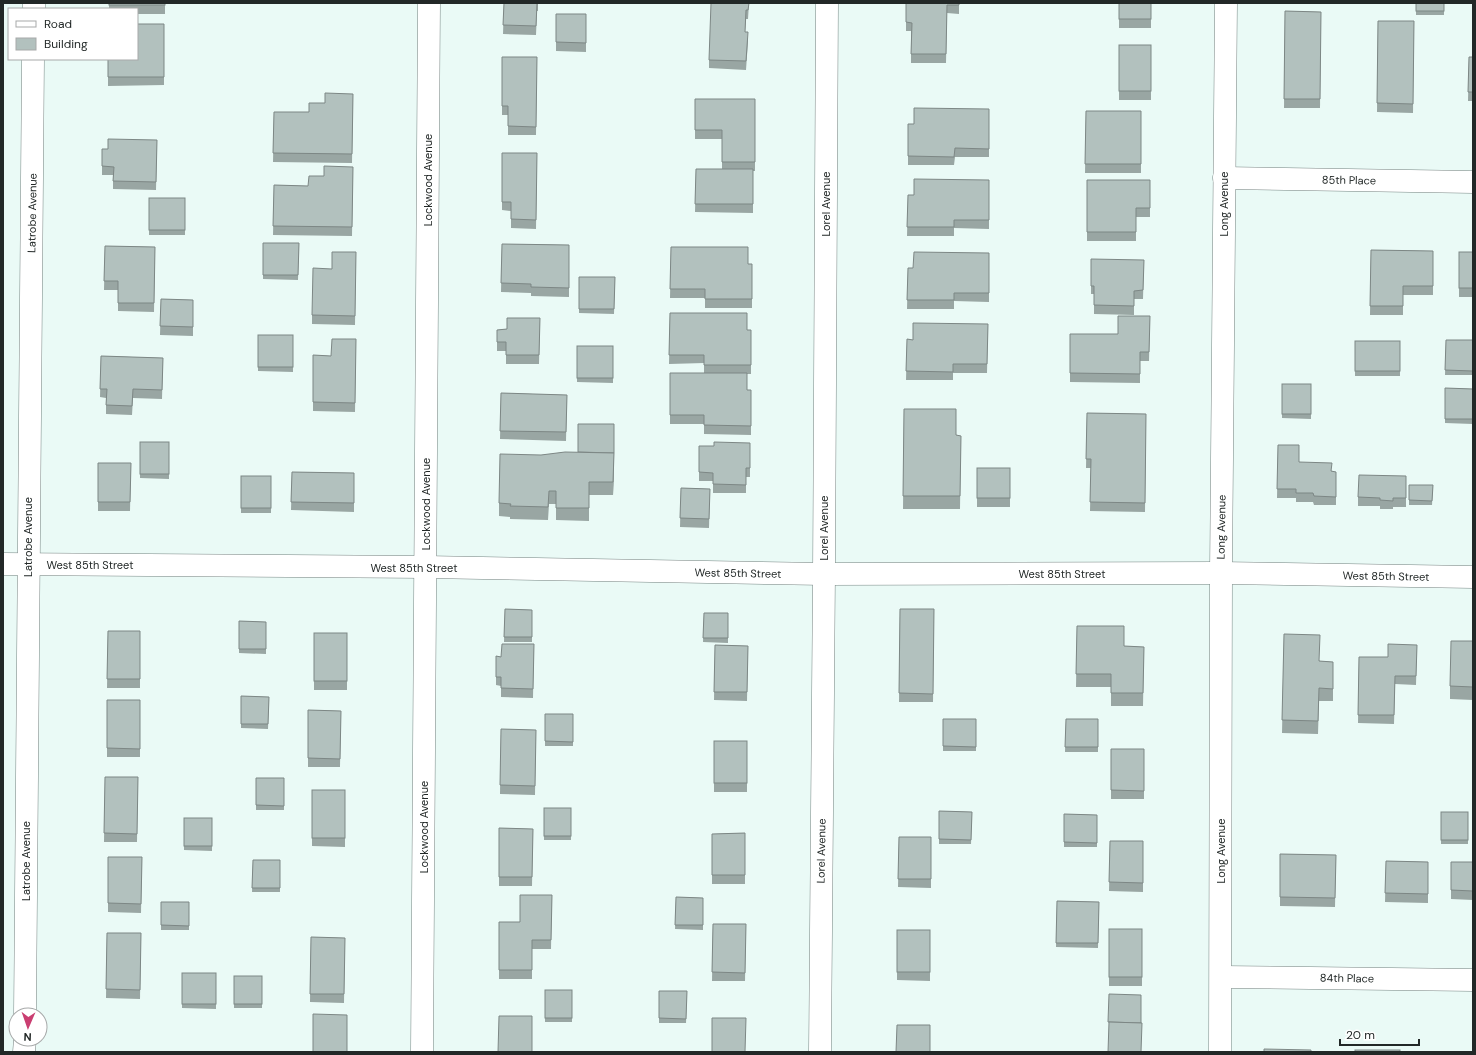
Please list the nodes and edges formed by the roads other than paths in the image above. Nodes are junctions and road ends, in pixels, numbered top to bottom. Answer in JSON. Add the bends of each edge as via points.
{"nodes":[{"id":1,"x":430,"y":3,"type":"edge"},
{"id":2,"x":828,"y":3,"type":"edge"},
{"id":3,"x":1226,"y":3,"type":"edge"},
{"id":4,"x":33,"y":60,"type":"edge"},
{"id":5,"x":1224,"y":178,"type":"junction"},
{"id":6,"x":1473,"y":182,"type":"edge"},
{"id":7,"x":3,"y":564,"type":"edge"},
{"id":8,"x":28,"y":564,"type":"junction"},
{"id":9,"x":426,"y":568,"type":"junction"},
{"id":10,"x":1221,"y":573,"type":"junction"},
{"id":11,"x":824,"y":574,"type":"junction"},
{"id":12,"x":1473,"y":577,"type":"edge"},
{"id":13,"x":1221,"y":977,"type":"junction"},
{"id":14,"x":1473,"y":980,"type":"edge"},
{"id":15,"x":25,"y":1007,"type":"edge"},
{"id":16,"x":422,"y":1052,"type":"edge"},
{"id":17,"x":820,"y":1052,"type":"edge"},
{"id":18,"x":1220,"y":1052,"type":"edge"}],
"edges":[{"from":1,"to":9,"type":"street","name":"Lockwood Avenue"},
{"from":2,"to":11,"type":"street","name":"Lorel Avenue"},
{"from":3,"to":5,"type":"street","name":"Long Avenue"},
{"from":4,"to":8,"type":"street","name":"Latrobe Avenue"},
{"from":5,"to":6,"type":"street","name":"85th Place"},
{"from":5,"to":10,"type":"street","name":"Long Avenue"},
{"from":7,"to":8,"type":"street","name":"West 85th Street"},
{"from":8,"to":9,"type":"street","name":"West 85th Street"},
{"from":8,"to":15,"type":"street","name":"Latrobe Avenue"},
{"from":9,"to":11,"type":"street","name":"West 85th Street"},
{"from":9,"to":16,"type":"street","name":"Lockwood Avenue"},
{"from":10,"to":11,"type":"street","name":"West 85th Street"},
{"from":10,"to":12,"type":"street","name":"West 85th Street"},
{"from":10,"to":13,"type":"street","name":"Long Avenue"},
{"from":11,"to":17,"type":"street","name":"Lorel Avenue"},
{"from":13,"to":14,"type":"street","name":"84th Place"},
{"from":13,"to":18,"type":"street","name":"Long Avenue"}]}
